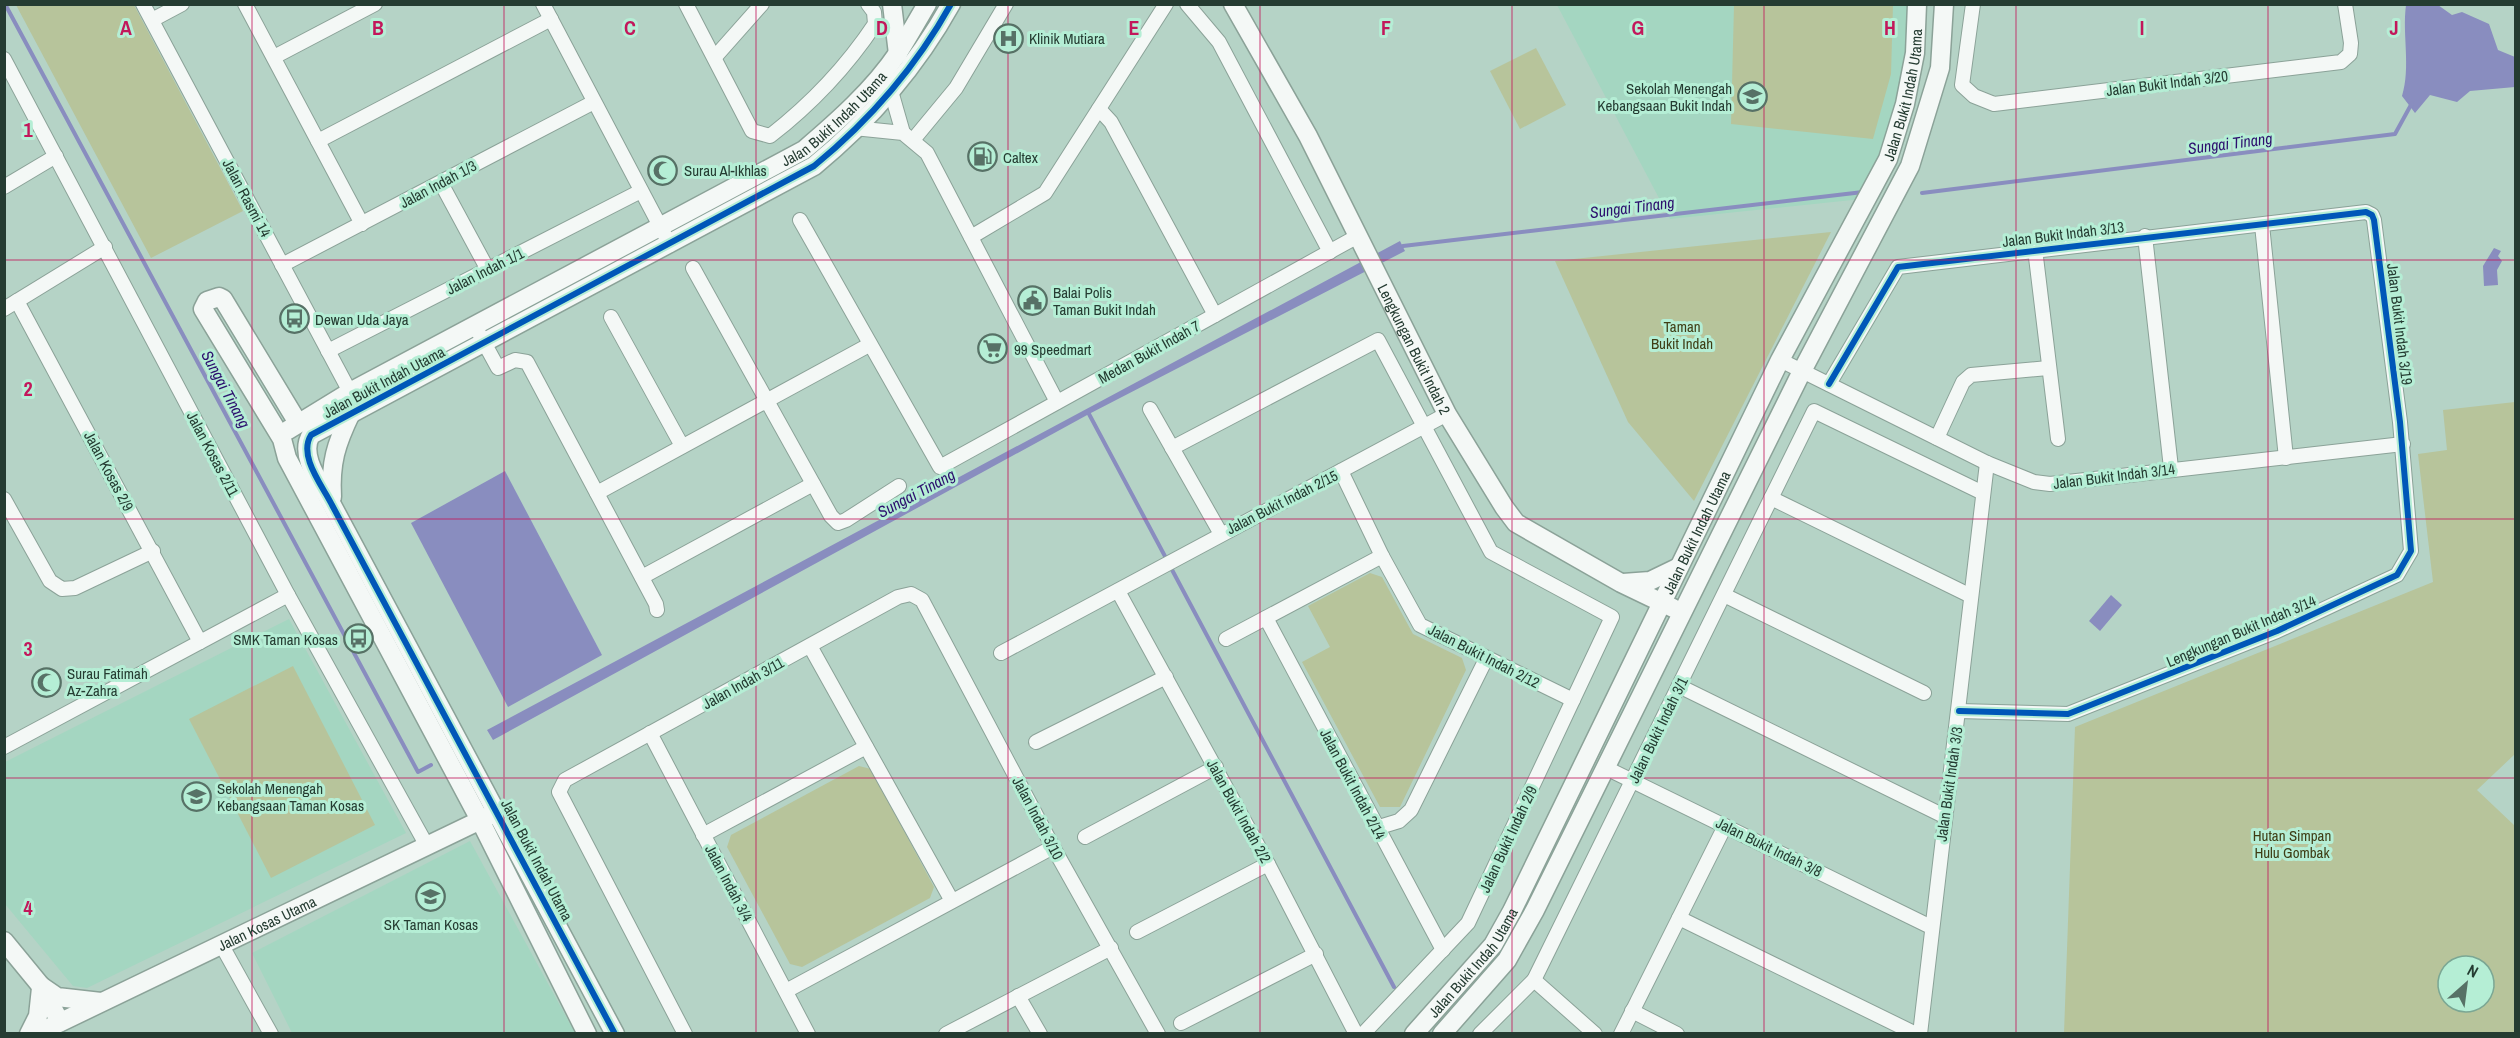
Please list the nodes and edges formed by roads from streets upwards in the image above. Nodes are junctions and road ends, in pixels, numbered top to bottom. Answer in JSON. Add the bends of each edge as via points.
{"nodes":[{"id":1,"x":143,"y":4,"type":"edge"},
{"id":2,"x":182,"y":4,"type":"edge"},
{"id":3,"x":245,"y":4,"type":"edge"},
{"id":4,"x":375,"y":4,"type":"edge"},
{"id":5,"x":543,"y":4,"type":"edge"},
{"id":6,"x":686,"y":4,"type":"edge"},
{"id":7,"x":762,"y":4,"type":"edge"},
{"id":8,"x":868,"y":4,"type":"edge"},
{"id":9,"x":892,"y":4,"type":"edge"},
{"id":10,"x":1006,"y":4,"type":"edge"},
{"id":11,"x":1166,"y":4,"type":"edge"},
{"id":12,"x":1187,"y":4,"type":"edge"},
{"id":13,"x":1233,"y":4,"type":"edge"},
{"id":14,"x":1917,"y":4,"type":"edge"},
{"id":15,"x":1944,"y":4,"type":"edge"},
{"id":16,"x":1973,"y":4,"type":"edge"},
{"id":17,"x":2345,"y":4,"type":"edge"},
{"id":18,"x":926,"y":5,"type":"edge"},
{"id":19,"x":948,"y":10,"type":"edge"},
{"id":20,"x":550,"y":19,"type":"junction"},
{"id":21,"x":152,"y":20,"type":"junction"},
{"id":22,"x":898,"y":54,"type":"junction"},
{"id":23,"x":274,"y":57,"type":"junction"},
{"id":24,"x":715,"y":57,"type":"junction"},
{"id":25,"x":4,"y":59,"type":"edge"},
{"id":26,"x":891,"y":91,"type":"junction"},
{"id":27,"x":594,"y":102,"type":"junction"},
{"id":28,"x":1099,"y":109,"type":"junction"},
{"id":29,"x":854,"y":128,"type":"junction"},
{"id":30,"x":908,"y":137,"type":"junction"},
{"id":31,"x":318,"y":141,"type":"junction"},
{"id":32,"x":56,"y":156,"type":"junction"},
{"id":33,"x":441,"y":183,"type":"junction"},
{"id":34,"x":4,"y":187,"type":"edge"},
{"id":35,"x":641,"y":191,"type":"junction"},
{"id":36,"x":2366,"y":212,"type":"joint"},
{"id":37,"x":800,"y":220,"type":"dead end"},
{"id":38,"x":362,"y":224,"type":"junction"},
{"id":39,"x":2262,"y":225,"type":"junction"},
{"id":40,"x":660,"y":226,"type":"junction"},
{"id":41,"x":1358,"y":236,"type":"junction"},
{"id":42,"x":2145,"y":236,"type":"junction"},
{"id":43,"x":971,"y":237,"type":"junction"},
{"id":44,"x":670,"y":245,"type":"junction"},
{"id":45,"x":105,"y":247,"type":"junction"},
{"id":46,"x":2035,"y":249,"type":"junction"},
{"id":47,"x":1330,"y":252,"type":"junction"},
{"id":48,"x":282,"y":265,"type":"junction"},
{"id":49,"x":693,"y":268,"type":"dead end"},
{"id":50,"x":488,"y":270,"type":"junction"},
{"id":51,"x":17,"y":301,"type":"junction"},
{"id":52,"x":4,"y":309,"type":"edge"},
{"id":53,"x":1215,"y":315,"type":"junction"},
{"id":54,"x":611,"y":317,"type":"dead end"},
{"id":55,"x":475,"y":326,"type":"junction"},
{"id":56,"x":484,"y":342,"type":"junction"},
{"id":57,"x":869,"y":345,"type":"junction"},
{"id":58,"x":328,"y":351,"type":"junction"},
{"id":59,"x":1780,"y":360,"type":"junction"},
{"id":60,"x":2048,"y":368,"type":"junction"},
{"id":61,"x":1802,"y":371,"type":"junction"},
{"id":62,"x":1829,"y":384,"type":"junction"},
{"id":63,"x":350,"y":392,"type":"junction"},
{"id":64,"x":767,"y":400,"type":"junction"},
{"id":65,"x":1057,"y":402,"type":"junction"},
{"id":66,"x":1150,"y":409,"type":"dead end"},
{"id":67,"x":351,"y":413,"type":"junction"},
{"id":68,"x":1447,"y":414,"type":"junction"},
{"id":69,"x":297,"y":423,"type":"junction"},
{"id":70,"x":1423,"y":425,"type":"junction"},
{"id":71,"x":1937,"y":438,"type":"junction"},
{"id":72,"x":282,"y":439,"type":"junction"},
{"id":73,"x":2058,"y":439,"type":"dead end"},
{"id":74,"x":2403,"y":444,"type":"junction"},
{"id":75,"x":682,"y":446,"type":"junction"},
{"id":76,"x":1172,"y":448,"type":"junction"},
{"id":77,"x":2286,"y":458,"type":"junction"},
{"id":78,"x":1988,"y":463,"type":"junction"},
{"id":79,"x":2171,"y":468,"type":"junction"},
{"id":80,"x":1341,"y":471,"type":"junction"},
{"id":81,"x":813,"y":484,"type":"junction"},
{"id":82,"x":899,"y":486,"type":"dead end"},
{"id":83,"x":597,"y":493,"type":"junction"},
{"id":84,"x":1983,"y":494,"type":"junction"},
{"id":85,"x":1771,"y":498,"type":"junction"},
{"id":86,"x":4,"y":499,"type":"edge"},
{"id":87,"x":332,"y":505,"type":"junction"},
{"id":88,"x":1221,"y":534,"type":"junction"},
{"id":89,"x":153,"y":552,"type":"junction"},
{"id":90,"x":1382,"y":556,"type":"junction"},
{"id":91,"x":1679,"y":567,"type":"junction"},
{"id":92,"x":642,"y":577,"type":"junction"},
{"id":93,"x":1621,"y":583,"type":"junction"},
{"id":94,"x":1118,"y":591,"type":"junction"},
{"id":95,"x":288,"y":595,"type":"junction"},
{"id":96,"x":1724,"y":595,"type":"junction"},
{"id":97,"x":1971,"y":596,"type":"junction"},
{"id":98,"x":922,"y":600,"type":"joint"},
{"id":99,"x":1662,"y":603,"type":"junction"},
{"id":100,"x":657,"y":610,"type":"dead end"},
{"id":101,"x":1683,"y":613,"type":"junction"},
{"id":102,"x":1266,"y":618,"type":"junction"},
{"id":103,"x":1646,"y":636,"type":"junction"},
{"id":104,"x":1226,"y":639,"type":"dead end"},
{"id":105,"x":200,"y":642,"type":"junction"},
{"id":106,"x":810,"y":646,"type":"junction"},
{"id":107,"x":1001,"y":653,"type":"dead end"},
{"id":108,"x":1486,"y":659,"type":"junction"},
{"id":109,"x":1166,"y":677,"type":"junction"},
{"id":110,"x":1679,"y":686,"type":"junction"},
{"id":111,"x":1924,"y":693,"type":"dead end"},
{"id":112,"x":1573,"y":700,"type":"junction"},
{"id":113,"x":1959,"y":711,"type":"junction"},
{"id":114,"x":650,"y":733,"type":"junction"},
{"id":115,"x":1036,"y":742,"type":"dead end"},
{"id":116,"x":4,"y":747,"type":"edge"},
{"id":117,"x":866,"y":747,"type":"junction"},
{"id":118,"x":1216,"y":767,"type":"junction"},
{"id":119,"x":1606,"y":768,"type":"junction"},
{"id":120,"x":1633,"y":781,"type":"junction"},
{"id":121,"x":498,"y":812,"type":"junction"},
{"id":122,"x":1944,"y":816,"type":"junction"},
{"id":123,"x":480,"y":820,"type":"junction"},
{"id":124,"x":1725,"y":826,"type":"junction"},
{"id":125,"x":1376,"y":828,"type":"junction"},
{"id":126,"x":703,"y":835,"type":"junction"},
{"id":127,"x":1085,"y":837,"type":"dead end"},
{"id":128,"x":427,"y":846,"type":"junction"},
{"id":129,"x":1053,"y":847,"type":"junction"},
{"id":130,"x":1268,"y":864,"type":"junction"},
{"id":131,"x":952,"y":902,"type":"junction"},
{"id":132,"x":1679,"y":918,"type":"junction"},
{"id":133,"x":1931,"y":927,"type":"junction"},
{"id":134,"x":1137,"y":932,"type":"dead end"},
{"id":135,"x":4,"y":940,"type":"edge"},
{"id":136,"x":221,"y":944,"type":"junction"},
{"id":137,"x":1111,"y":948,"type":"junction"},
{"id":138,"x":1443,"y":950,"type":"junction"},
{"id":139,"x":1316,"y":954,"type":"junction"},
{"id":140,"x":1534,"y":980,"type":"junction"},
{"id":141,"x":41,"y":986,"type":"junction"},
{"id":142,"x":786,"y":991,"type":"junction"},
{"id":143,"x":1018,"y":996,"type":"junction"},
{"id":144,"x":102,"y":1002,"type":"junction"},
{"id":145,"x":1632,"y":1011,"type":"junction"},
{"id":146,"x":60,"y":1022,"type":"junction"},
{"id":147,"x":1181,"y":1023,"type":"dead end"},
{"id":148,"x":1424,"y":1030,"type":"edge"},
{"id":149,"x":581,"y":1031,"type":"edge"},
{"id":150,"x":28,"y":1034,"type":"edge"},
{"id":151,"x":36,"y":1034,"type":"edge"},
{"id":152,"x":271,"y":1034,"type":"edge"},
{"id":153,"x":615,"y":1034,"type":"edge"},
{"id":154,"x":685,"y":1034,"type":"edge"},
{"id":155,"x":808,"y":1034,"type":"edge"},
{"id":156,"x":946,"y":1034,"type":"edge"},
{"id":157,"x":1040,"y":1034,"type":"edge"},
{"id":158,"x":1158,"y":1034,"type":"edge"},
{"id":159,"x":1356,"y":1034,"type":"edge"},
{"id":160,"x":1363,"y":1034,"type":"edge"},
{"id":161,"x":1442,"y":1034,"type":"edge"},
{"id":162,"x":1480,"y":1034,"type":"edge"},
{"id":163,"x":1595,"y":1034,"type":"edge"},
{"id":164,"x":1621,"y":1034,"type":"edge"},
{"id":165,"x":1677,"y":1034,"type":"edge"},
{"id":166,"x":1918,"y":1034,"type":"edge"}],
"edges":[{"from":1,"to":21,"type":"street","name":"Jalan Rasmi 14"},
{"from":2,"to":21,"type":"street"},
{"from":3,"to":23,"type":"street"},
{"from":4,"to":23,"type":"street"},
{"from":5,"to":20,"type":"street"},
{"from":6,"to":24,"type":"street"},
{"from":7,"to":24,"type":"street"},
{"from":8,"to":24,"type":"street","via":[[874,12],[875,24],[856,52],[770,136],[752,131]]},
{"from":9,"to":22,"type":"street"},
{"from":10,"to":30,"type":"street","via":[[956,88]]},
{"from":11,"to":28,"type":"street"},
{"from":12,"to":47,"type":"street","via":[[1219,42]]},
{"from":13,"to":41,"type":"street","name":"Lengkungan Bukit Indah 2","via":[[1308,136]]},
{"from":14,"to":59,"type":"street","name":"Jalan Bukit Indah Utama","via":[[1915,53],[1888,159]]},
{"from":15,"to":61,"type":"street","name":"Jalan Bukit Indah Utama","via":[[1940,68],[1910,166]]},
{"from":16,"to":17,"type":"street","name":"Jalan Bukit Indah 3/20","via":[[1962,85],[1974,96],[1994,104],[2341,62],[2350,54],[2351,43]]},
{"from":18,"to":19,"type":"street"},
{"from":18,"to":22,"type":"street","name":"Jalan Bukit Indah Utama"},
{"from":19,"to":26,"type":"street","name":"Jalan Bukit Indah Utama","via":[[915,63]]},
{"from":20,"to":27,"type":"street"},
{"from":20,"to":31,"type":"street"},
{"from":21,"to":48,"type":"street","name":"Jalan Rasmi 14"},
{"from":22,"to":40,"type":"street","name":"Jalan Bukit Indah Utama","via":[[842,117],[804,150]]},
{"from":23,"to":31,"type":"street"},
{"from":25,"to":32,"type":"street","name":"Jalan Kosas 2/11"},
{"from":26,"to":29,"type":"street","name":"Jalan Bukit Indah Utama"},
{"from":26,"to":30,"type":"street"},
{"from":27,"to":33,"type":"street","name":"Jalan Indah 1/3"},
{"from":27,"to":35,"type":"street"},
{"from":28,"to":43,"type":"street","via":[[1045,194]]},
{"from":28,"to":53,"type":"street","via":[[1111,122]]},
{"from":29,"to":30,"type":"street"},
{"from":29,"to":44,"type":"street","name":"Jalan Bukit Indah Utama","via":[[814,166]]},
{"from":30,"to":43,"type":"street","via":[[927,153]]},
{"from":31,"to":38,"type":"street"},
{"from":32,"to":34,"type":"street"},
{"from":32,"to":45,"type":"street","name":"Jalan Kosas 2/11"},
{"from":33,"to":38,"type":"street","name":"Jalan Indah 1/3"},
{"from":33,"to":50,"type":"street"},
{"from":35,"to":40,"type":"street"},
{"from":35,"to":50,"type":"street","name":"Jalan Indah 1/1"},
{"from":36,"to":39,"type":"street","name":"Jalan Bukit Indah 3/13"},
{"from":36,"to":74,"type":"street","name":"Jalan Bukit Indah 3/19","via":[[2374,220]]},
{"from":37,"to":57,"type":"street"},
{"from":38,"to":48,"type":"street","name":"Jalan Indah 1/3"},
{"from":39,"to":42,"type":"street","name":"Jalan Bukit Indah 3/13"},
{"from":39,"to":77,"type":"street"},
{"from":40,"to":44,"type":"street"},
{"from":40,"to":55,"type":"street","name":"Jalan Bukit Indah Utama"},
{"from":41,"to":47,"type":"street","name":"Medan Bukit Indah 7"},
{"from":41,"to":68,"type":"street","name":"Lengkungan Bukit Indah 2"},
{"from":42,"to":46,"type":"street","name":"Jalan Bukit Indah 3/13"},
{"from":42,"to":79,"type":"street"},
{"from":43,"to":65,"type":"street"},
{"from":44,"to":56,"type":"street","name":"Jalan Bukit Indah Utama"},
{"from":45,"to":51,"type":"street"},
{"from":45,"to":95,"type":"street","name":"Jalan Kosas 2/11"},
{"from":46,"to":60,"type":"street"},
{"from":46,"to":62,"type":"street","name":"Jalan Bukit Indah 3/13","via":[[1898,267]]},
{"from":47,"to":53,"type":"street","name":"Medan Bukit Indah 7"},
{"from":48,"to":58,"type":"street","name":"Jalan Rasmi 14"},
{"from":49,"to":64,"type":"street"},
{"from":50,"to":58,"type":"street","name":"Jalan Indah 1/1"},
{"from":51,"to":52,"type":"street"},
{"from":51,"to":89,"type":"street","name":"Jalan Kosas 2/9"},
{"from":53,"to":65,"type":"street","name":"Medan Bukit Indah 7"},
{"from":54,"to":75,"type":"street"},
{"from":55,"to":56,"type":"street"},
{"from":55,"to":63,"type":"street","name":"Jalan Bukit Indah Utama"},
{"from":56,"to":67,"type":"street","name":"Jalan Bukit Indah Utama"},
{"from":56,"to":83,"type":"street","via":[[498,368],[515,360],[527,362]]},
{"from":57,"to":64,"type":"street"},
{"from":57,"to":65,"type":"street","name":"Medan Bukit Indah 7","via":[[940,467]]},
{"from":58,"to":63,"type":"street","name":"Jalan Rasmi 14"},
{"from":59,"to":61,"type":"street","name":"Jalan Bukit Indah 3/14"},
{"from":59,"to":91,"type":"street","name":"Jalan Bukit Indah Utama"},
{"from":60,"to":71,"type":"street","via":[[1971,375],[1963,382]]},
{"from":60,"to":73,"type":"street"},
{"from":61,"to":62,"type":"street","name":"Jalan Bukit Indah 3/14"},
{"from":61,"to":101,"type":"street","name":"Jalan Bukit Indah Utama"},
{"from":62,"to":71,"type":"street","name":"Jalan Bukit Indah 3/14"},
{"from":63,"to":69,"type":"street","name":"Jalan Bukit Indah Utama"},
{"from":64,"to":75,"type":"street"},
{"from":64,"to":81,"type":"street"},
{"from":66,"to":76,"type":"street"},
{"from":67,"to":87,"type":"street","via":[[330,469]]},
{"from":67,"to":87,"type":"street","name":"Jalan Bukit Indah Utama","via":[[311,435],[305,444],[306,454]]},
{"from":68,"to":70,"type":"street","name":"Jalan Bukit Indah 2/15"},
{"from":68,"to":93,"type":"street","name":"Lengkungan Bukit Indah 2","via":[[1516,523]]},
{"from":69,"to":72,"type":"street","name":"Jalan Bukit Indah Utama"},
{"from":69,"to":72,"type":"street","via":[[223,299],[207,301],[203,309]]},
{"from":70,"to":76,"type":"street","via":[[1378,340]]},
{"from":70,"to":80,"type":"street","name":"Jalan Bukit Indah 2/15"},
{"from":70,"to":112,"type":"street","name":"Jalan Bukit Indah 2/9","via":[[1491,552],[1612,617]]},
{"from":71,"to":78,"type":"street","name":"Jalan Bukit Indah 3/14"},
{"from":72,"to":123,"type":"street","via":[[287,458]]},
{"from":74,"to":77,"type":"street","name":"Jalan Bukit Indah 3/14"},
{"from":74,"to":113,"type":"street","name":"Lengkungan Bukit Indah 3/14","via":[[2411,551],[2397,575],[2277,631],[2068,714]]},
{"from":75,"to":83,"type":"street"},
{"from":76,"to":88,"type":"street"},
{"from":77,"to":79,"type":"street","name":"Jalan Bukit Indah 3/14"},
{"from":78,"to":79,"type":"street","name":"Jalan Bukit Indah 3/14","via":[[2034,482],[2050,484]]},
{"from":78,"to":84,"type":"street","name":"Jalan Bukit Indah 3/3"},
{"from":80,"to":88,"type":"street","name":"Jalan Bukit Indah 2/15"},
{"from":80,"to":90,"type":"street","name":"Jalan Bukit Indah 2/12"},
{"from":81,"to":82,"type":"street","via":[[838,523]]},
{"from":81,"to":92,"type":"street"},
{"from":83,"to":92,"type":"street"},
{"from":84,"to":85,"type":"street","name":"Jalan Bukit Indah 3/1","via":[[1814,411]]},
{"from":84,"to":97,"type":"street","name":"Jalan Bukit Indah 3/3"},
{"from":85,"to":96,"type":"street","name":"Jalan Bukit Indah 3/1"},
{"from":85,"to":97,"type":"street"},
{"from":86,"to":89,"type":"street","via":[[50,581],[62,589],[75,588]]},
{"from":87,"to":121,"type":"street","name":"Jalan Bukit Indah Utama"},
{"from":88,"to":94,"type":"street","name":"Jalan Bukit Indah 2/15"},
{"from":89,"to":105,"type":"street","name":"Jalan Kosas 2/9"},
{"from":90,"to":102,"type":"street"},
{"from":90,"to":108,"type":"street","name":"Jalan Bukit Indah 2/12","via":[[1420,625]]},
{"from":91,"to":93,"type":"street","via":[[1650,581]]},
{"from":91,"to":99,"type":"street","name":"Jalan Bukit Indah Utama"},
{"from":92,"to":100,"type":"street"},
{"from":93,"to":99,"type":"street","name":"Lengkungan Bukit Indah 2"},
{"from":93,"to":103,"type":"street","via":[[1642,607]]},
{"from":94,"to":107,"type":"street","name":"Jalan Bukit Indah 2/15"},
{"from":94,"to":109,"type":"street","name":"Jalan Bukit Indah 2/2"},
{"from":95,"to":105,"type":"street"},
{"from":95,"to":128,"type":"street","name":"Jalan Kosas 2/11"},
{"from":96,"to":110,"type":"street","name":"Jalan Bukit Indah 3/1"},
{"from":96,"to":111,"type":"street"},
{"from":97,"to":113,"type":"street","name":"Jalan Bukit Indah 3/3"},
{"from":98,"to":106,"type":"street","name":"Jalan Indah 3/11","via":[[911,594],[898,597]]},
{"from":98,"to":129,"type":"street","name":"Jalan Indah 3/10"},
{"from":99,"to":101,"type":"street","name":"Lengkungan Bukit Indah 2"},
{"from":99,"to":103,"type":"street","name":"Jalan Bukit Indah Utama"},
{"from":101,"to":119,"type":"street","name":"Jalan Bukit Indah Utama"},
{"from":102,"to":104,"type":"street"},
{"from":102,"to":125,"type":"street","name":"Jalan Bukit Indah 2/14"},
{"from":103,"to":148,"type":"street","name":"Jalan Bukit Indah Utama","via":[[1493,945]]},
{"from":105,"to":116,"type":"street"},
{"from":106,"to":114,"type":"street","name":"Jalan Indah 3/11"},
{"from":106,"to":117,"type":"street"},
{"from":108,"to":112,"type":"street","name":"Jalan Bukit Indah 2/12"},
{"from":108,"to":125,"type":"street","via":[[1411,810],[1399,821]]},
{"from":109,"to":115,"type":"street"},
{"from":109,"to":118,"type":"street","name":"Jalan Bukit Indah 2/2"},
{"from":110,"to":120,"type":"street","name":"Jalan Bukit Indah 3/1"},
{"from":110,"to":122,"type":"street"},
{"from":112,"to":138,"type":"street","name":"Jalan Bukit Indah 2/9","via":[[1468,923]]},
{"from":113,"to":122,"type":"street","name":"Jalan Bukit Indah 3/3"},
{"from":114,"to":126,"type":"street","name":"Jalan Indah 3/4"},
{"from":114,"to":154,"type":"street","name":"Jalan Indah 3/11","via":[[565,780],[560,792]]},
{"from":117,"to":126,"type":"street"},
{"from":117,"to":131,"type":"street"},
{"from":118,"to":127,"type":"street"},
{"from":118,"to":130,"type":"street","name":"Jalan Bukit Indah 2/2"},
{"from":119,"to":120,"type":"street","name":"Jalan Bukit Indah 3/8"},
{"from":119,"to":161,"type":"street","name":"Jalan Bukit Indah Utama","via":[[1507,960]]},
{"from":120,"to":124,"type":"street","name":"Jalan Bukit Indah 3/8"},
{"from":120,"to":140,"type":"street","name":"Jalan Bukit Indah 3/1"},
{"from":121,"to":123,"type":"street","name":"Jalan Kosas Utama"},
{"from":121,"to":153,"type":"street","name":"Jalan Bukit Indah Utama"},
{"from":122,"to":133,"type":"street","name":"Jalan Bukit Indah 3/3"},
{"from":123,"to":128,"type":"street","name":"Jalan Kosas Utama"},
{"from":123,"to":149,"type":"street"},
{"from":124,"to":132,"type":"street"},
{"from":124,"to":133,"type":"street","name":"Jalan Bukit Indah 3/8"},
{"from":125,"to":138,"type":"street","name":"Jalan Bukit Indah 2/14"},
{"from":126,"to":142,"type":"street","name":"Jalan Indah 3/4"},
{"from":128,"to":136,"type":"street","name":"Jalan Kosas Utama"},
{"from":129,"to":131,"type":"street"},
{"from":129,"to":137,"type":"street","name":"Jalan Indah 3/10"},
{"from":130,"to":134,"type":"street"},
{"from":130,"to":139,"type":"street","name":"Jalan Bukit Indah 2/2"},
{"from":131,"to":142,"type":"street"},
{"from":132,"to":145,"type":"street"},
{"from":132,"to":166,"type":"street"},
{"from":133,"to":166,"type":"street","name":"Jalan Bukit Indah 3/3"},
{"from":135,"to":141,"type":"street"},
{"from":136,"to":144,"type":"street","name":"Jalan Kosas Utama"},
{"from":136,"to":152,"type":"street"},
{"from":137,"to":143,"type":"street"},
{"from":137,"to":158,"type":"street","name":"Jalan Indah 3/10"},
{"from":138,"to":160,"type":"street","name":"Jalan Bukit Indah 2/9"},
{"from":139,"to":147,"type":"street"},
{"from":139,"to":159,"type":"street","name":"Jalan Bukit Indah 2/2"},
{"from":140,"to":162,"type":"street","name":"Jalan Bukit Indah 3/1"},
{"from":140,"to":163,"type":"street"},
{"from":141,"to":144,"type":"street","via":[[57,997]]},
{"from":141,"to":146,"type":"street"},
{"from":141,"to":150,"type":"street","via":[[38,1016]]},
{"from":142,"to":155,"type":"street","name":"Jalan Indah 3/4"},
{"from":143,"to":156,"type":"street"},
{"from":143,"to":157,"type":"street"},
{"from":144,"to":146,"type":"street","name":"Jalan Kosas Utama"},
{"from":145,"to":164,"type":"street"},
{"from":145,"to":165,"type":"street"},
{"from":146,"to":151,"type":"street","name":"Jalan Kosas Utama"}]}
